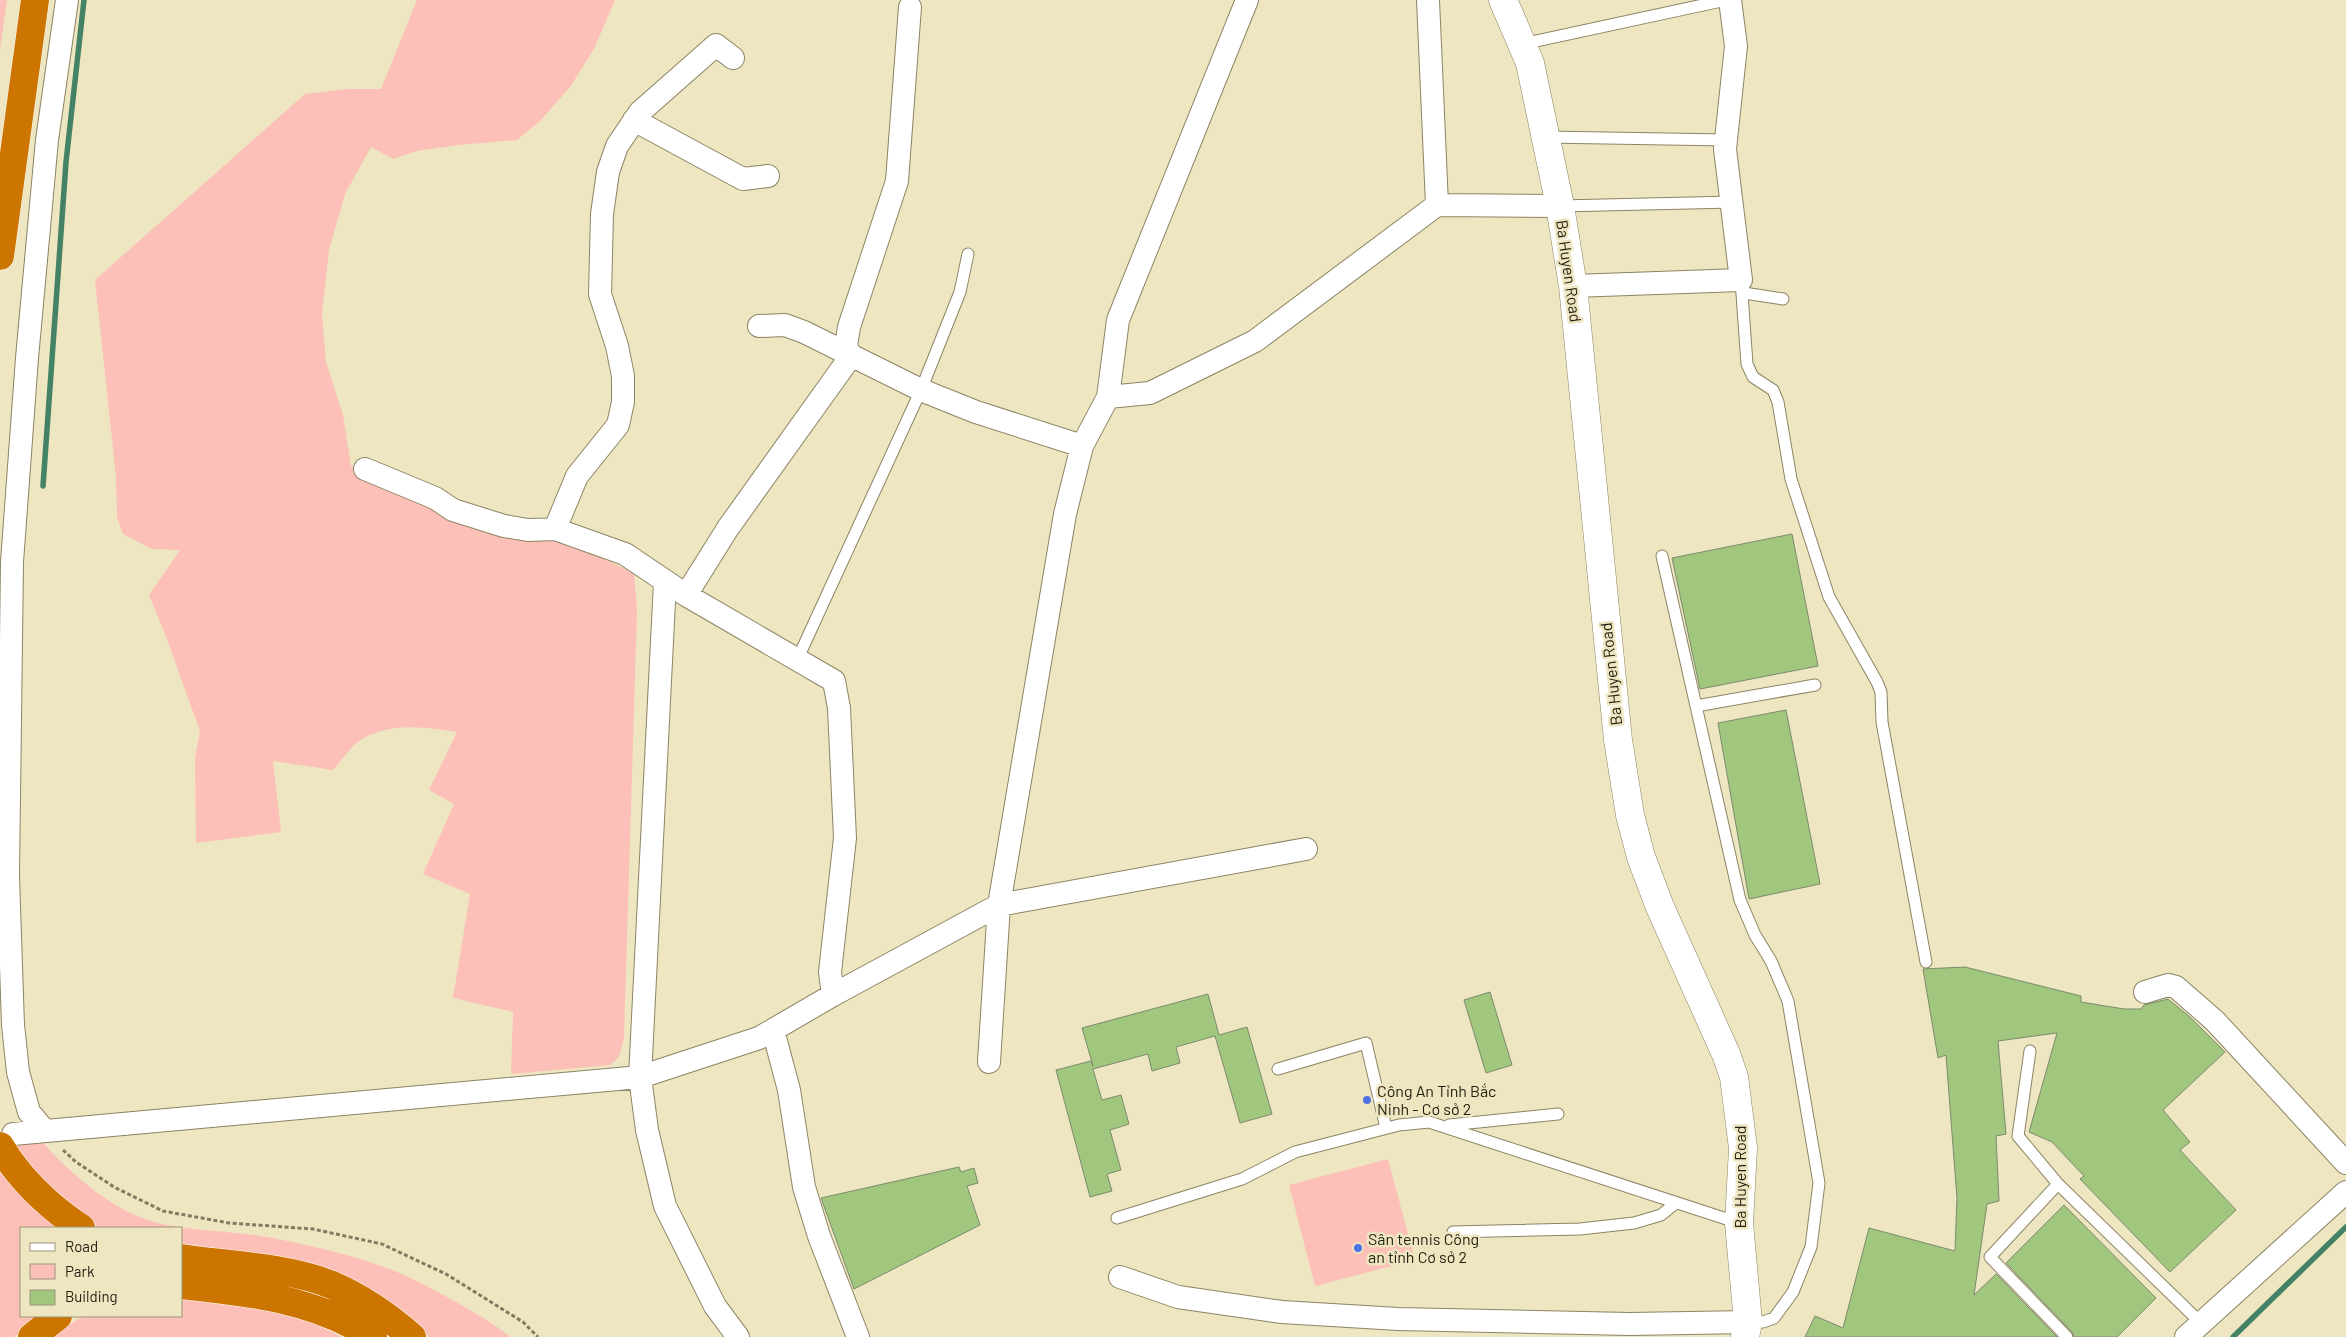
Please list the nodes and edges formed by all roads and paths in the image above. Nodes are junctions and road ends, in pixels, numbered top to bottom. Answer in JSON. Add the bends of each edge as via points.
{"nodes":[{"id":1,"x":35,"y":0,"type":"edge"},
{"id":2,"x":67,"y":0,"type":"edge"},
{"id":3,"x":1247,"y":0,"type":"edge"},
{"id":4,"x":1428,"y":0,"type":"edge"},
{"id":5,"x":1503,"y":0,"type":"edge"},
{"id":6,"x":1728,"y":0,"type":"edge"},
{"id":7,"x":910,"y":7,"type":"dead end"},
{"id":8,"x":1522,"y":44,"type":"junction"},
{"id":9,"x":733,"y":58,"type":"dead end"},
{"id":10,"x":634,"y":120,"type":"junction"},
{"id":11,"x":1545,"y":136,"type":"junction"},
{"id":12,"x":1726,"y":140,"type":"junction"},
{"id":13,"x":768,"y":176,"type":"dead end"},
{"id":14,"x":1733,"y":202,"type":"junction"},
{"id":15,"x":1437,"y":205,"type":"junction"},
{"id":16,"x":1560,"y":206,"type":"junction"},
{"id":17,"x":968,"y":254,"type":"dead end"},
{"id":18,"x":0,"y":256,"type":"edge"},
{"id":19,"x":1572,"y":286,"type":"junction"},
{"id":20,"x":1742,"y":287,"type":"junction"},
{"id":21,"x":1783,"y":299,"type":"dead end"},
{"id":22,"x":759,"y":326,"type":"dead end"},
{"id":23,"x":851,"y":356,"type":"junction"},
{"id":24,"x":921,"y":390,"type":"junction"},
{"id":25,"x":1108,"y":397,"type":"junction"},
{"id":26,"x":1082,"y":446,"type":"junction"},
{"id":27,"x":365,"y":469,"type":"dead end"},
{"id":28,"x":555,"y":529,"type":"junction"},
{"id":29,"x":1662,"y":556,"type":"dead end"},
{"id":30,"x":665,"y":582,"type":"junction"},
{"id":31,"x":686,"y":595,"type":"junction"},
{"id":32,"x":798,"y":658,"type":"junction"},
{"id":33,"x":1815,"y":685,"type":"dead end"},
{"id":34,"x":1696,"y":706,"type":"junction"},
{"id":35,"x":1306,"y":849,"type":"dead end"},
{"id":36,"x":999,"y":905,"type":"junction"},
{"id":37,"x":1926,"y":962,"type":"dead end"},
{"id":38,"x":2145,"y":992,"type":"dead end"},
{"id":39,"x":832,"y":995,"type":"junction"},
{"id":40,"x":773,"y":1030,"type":"junction"},
{"id":41,"x":2030,"y":1051,"type":"dead end"},
{"id":42,"x":989,"y":1062,"type":"dead end"},
{"id":43,"x":1278,"y":1069,"type":"dead end"},
{"id":44,"x":640,"y":1077,"type":"junction"},
{"id":45,"x":1558,"y":1114,"type":"dead end"},
{"id":46,"x":1442,"y":1126,"type":"junction"},
{"id":47,"x":1386,"y":1128,"type":"junction"},
{"id":48,"x":44,"y":1130,"type":"junction"},
{"id":49,"x":6,"y":1140,"type":"edge"},
{"id":50,"x":2346,"y":1163,"type":"edge"},
{"id":51,"x":2058,"y":1184,"type":"junction"},
{"id":52,"x":2346,"y":1192,"type":"edge"},
{"id":53,"x":1676,"y":1203,"type":"junction"},
{"id":54,"x":1116,"y":1218,"type":"dead end"},
{"id":55,"x":1739,"y":1223,"type":"junction"},
{"id":56,"x":80,"y":1227,"type":"edge"},
{"id":57,"x":1453,"y":1232,"type":"dead end"},
{"id":58,"x":182,"y":1258,"type":"edge"},
{"id":59,"x":1120,"y":1277,"type":"dead end"},
{"id":60,"x":182,"y":1285,"type":"edge"},
{"id":61,"x":57,"y":1317,"type":"edge"},
{"id":62,"x":1746,"y":1330,"type":"edge"},
{"id":63,"x":2193,"y":1330,"type":"edge"},
{"id":64,"x":32,"y":1337,"type":"edge"},
{"id":65,"x":373,"y":1337,"type":"edge"},
{"id":66,"x":412,"y":1337,"type":"edge"},
{"id":67,"x":538,"y":1337,"type":"edge"},
{"id":68,"x":738,"y":1337,"type":"edge"},
{"id":69,"x":858,"y":1337,"type":"edge"},
{"id":70,"x":2067,"y":1337,"type":"edge"}],
"edges":[{"from":1,"to":18,"type":"highway"},
{"from":2,"to":48,"type":"street","via":[[46,150],[12,571],[8,876],[13,1025],[18,1072],[29,1112]]},
{"from":3,"to":25,"type":"street","via":[[1118,320]]},
{"from":4,"to":15,"type":"street"},
{"from":5,"to":8,"type":"street","name":"Ba Huyen Road"},
{"from":6,"to":8,"type":"lane"},
{"from":6,"to":12,"type":"street","via":[[1736,46]]},
{"from":7,"to":23,"type":"street","via":[[897,181],[849,327],[846,346]]},
{"from":8,"to":11,"type":"street","name":"Ba Huyen Road","via":[[1530,63]]},
{"from":9,"to":10,"type":"street","via":[[716,44]]},
{"from":10,"to":13,"type":"street","via":[[743,179]]},
{"from":10,"to":28,"type":"street","via":[[617,146],[608,172],[600,241],[600,294],[617,346],[623,376],[623,402],[618,425],[578,476]]},
{"from":11,"to":12,"type":"lane"},
{"from":11,"to":16,"type":"street","name":"Ba Huyen Road"},
{"from":12,"to":14,"type":"street"},
{"from":14,"to":16,"type":"lane"},
{"from":14,"to":20,"type":"street"},
{"from":15,"to":16,"type":"street"},
{"from":15,"to":25,"type":"street","via":[[1255,341],[1150,393]]},
{"from":16,"to":19,"type":"street","name":"Ba Huyen Road"},
{"from":17,"to":24,"type":"lane","via":[[960,292]]},
{"from":19,"to":20,"type":"street"},
{"from":19,"to":55,"type":"street","name":"Ba Huyen Road","via":[[1618,740],[1630,815],[1650,883],[1734,1077],[1743,1148]]},
{"from":20,"to":21,"type":"lane"},
{"from":20,"to":37,"type":"lane","via":[[1747,364],[1753,378],[1773,390],[1778,402],[1797,499],[1829,597],[1881,692],[1882,722]]},
{"from":22,"to":23,"type":"street","via":[[785,325]]},
{"from":23,"to":24,"type":"street"},
{"from":23,"to":31,"type":"street","via":[[728,528]]},
{"from":24,"to":26,"type":"street","via":[[976,412]]},
{"from":24,"to":32,"type":"lane"},
{"from":25,"to":26,"type":"street"},
{"from":26,"to":36,"type":"street","via":[[1065,514]]},
{"from":27,"to":28,"type":"street","via":[[435,498],[453,510],[504,526],[528,530]]},
{"from":28,"to":30,"type":"street","via":[[624,554]]},
{"from":29,"to":34,"type":"lane"},
{"from":30,"to":31,"type":"street"},
{"from":30,"to":44,"type":"street"},
{"from":31,"to":32,"type":"street"},
{"from":32,"to":39,"type":"street","via":[[834,680],[839,708],[845,838],[830,972]]},
{"from":33,"to":34,"type":"lane"},
{"from":34,"to":62,"type":"lane","via":[[1740,900],[1788,1001],[1819,1183],[1811,1247],[1793,1292],[1774,1318]]},
{"from":35,"to":36,"type":"street"},
{"from":36,"to":39,"type":"street"},
{"from":36,"to":42,"type":"street"},
{"from":38,"to":50,"type":"street","via":[[2168,985],[2176,988],[2215,1021]]},
{"from":39,"to":40,"type":"street"},
{"from":40,"to":44,"type":"street","via":[[759,1038]]},
{"from":40,"to":69,"type":"street","via":[[789,1090],[804,1187]]},
{"from":41,"to":51,"type":"lane","via":[[2018,1136]]},
{"from":43,"to":47,"type":"lane","via":[[1366,1043]]},
{"from":44,"to":48,"type":"street"},
{"from":44,"to":68,"type":"street","via":[[647,1130],[665,1206],[715,1306]]},
{"from":45,"to":46,"type":"lane"},
{"from":46,"to":47,"type":"lane","via":[[1429,1122]]},
{"from":46,"to":53,"type":"lane"},
{"from":47,"to":54,"type":"lane","via":[[1295,1152],[1242,1179]]},
{"from":48,"to":49,"type":"street"},
{"from":48,"to":67,"type":"path","via":[[76,1162],[114,1187],[163,1211],[229,1223],[313,1229],[382,1244],[446,1274],[523,1322]]},
{"from":49,"to":56,"type":"highway","via":[[22,1179],[50,1207]]},
{"from":51,"to":63,"type":"lane"},
{"from":51,"to":70,"type":"lane","via":[[1990,1257]]},
{"from":52,"to":63,"type":"street"},
{"from":53,"to":55,"type":"lane"},
{"from":53,"to":57,"type":"lane","via":[[1661,1215],[1634,1223],[1580,1229]]},
{"from":55,"to":62,"type":"street","name":"Ba Huyen Road"},
{"from":58,"to":66,"type":"highway","via":[[314,1279],[351,1295]]},
{"from":59,"to":62,"type":"street","via":[[1178,1297],[1282,1312]]},
{"from":60,"to":65,"type":"highway","via":[[298,1302]]},
{"from":61,"to":64,"type":"highway"}]}
